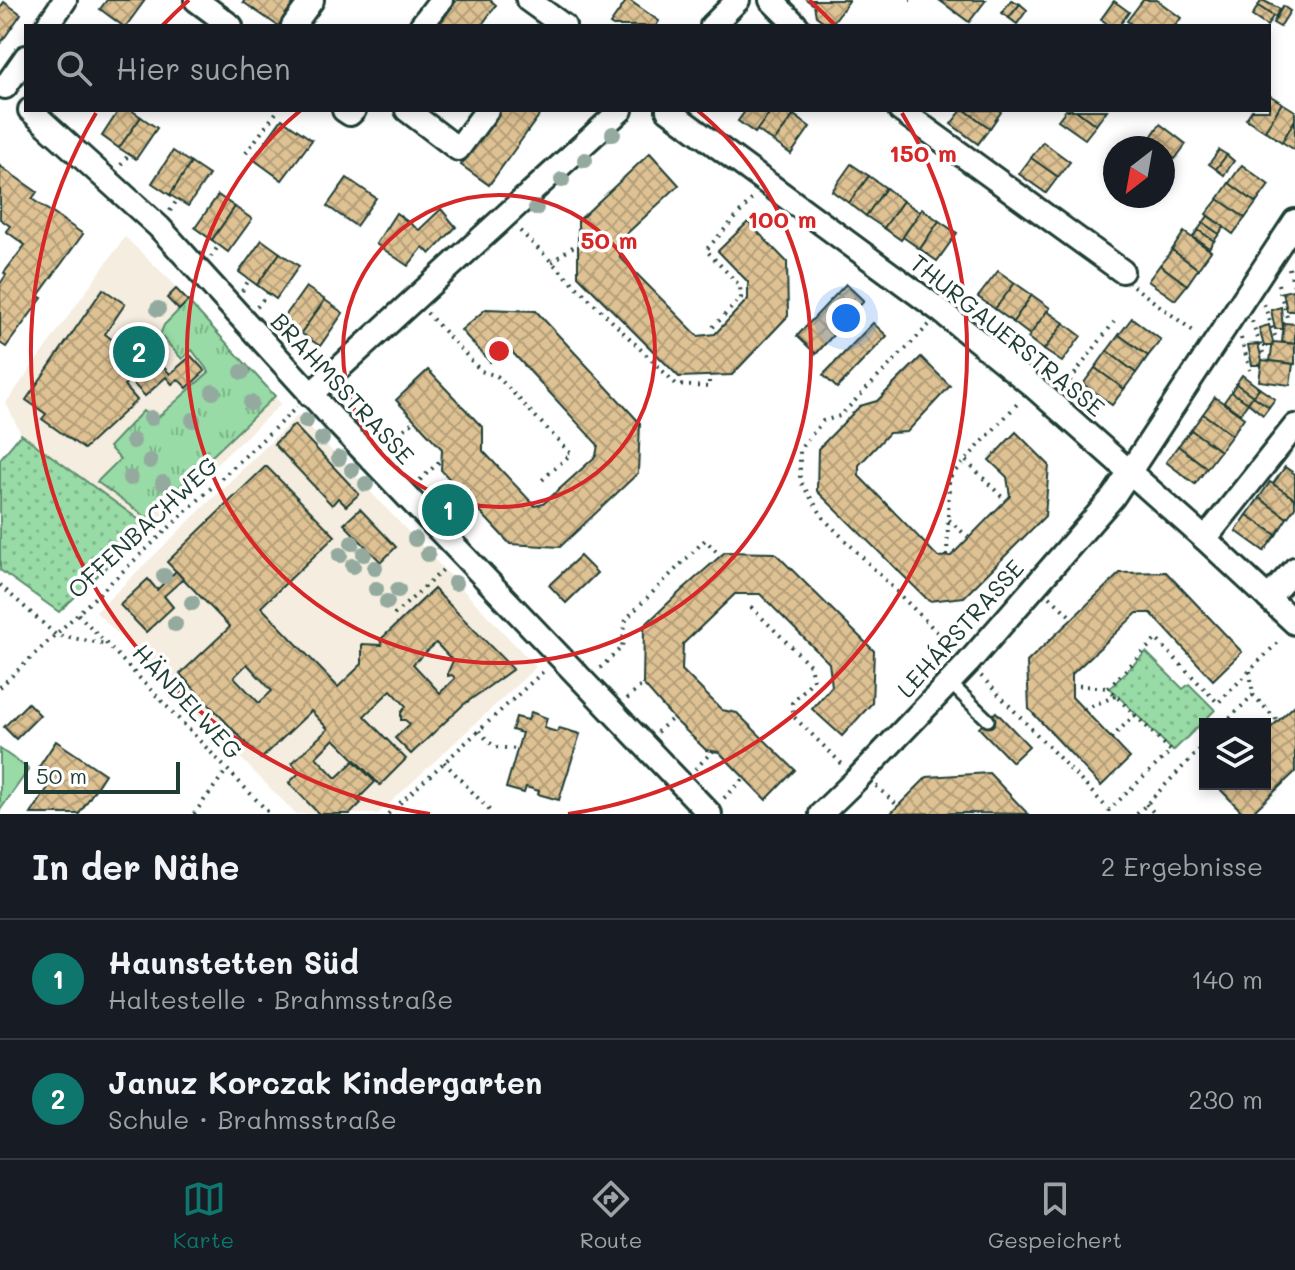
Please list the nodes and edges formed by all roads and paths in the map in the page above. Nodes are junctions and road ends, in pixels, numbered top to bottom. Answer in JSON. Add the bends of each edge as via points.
{"nodes":[{"id":1,"x":65,"y":0,"type":"edge"},
{"id":2,"x":196,"y":0,"type":"edge"},
{"id":3,"x":312,"y":0,"type":"edge"},
{"id":4,"x":441,"y":0,"type":"edge"},
{"id":5,"x":528,"y":0,"type":"edge"},
{"id":6,"x":738,"y":0,"type":"edge"},
{"id":7,"x":771,"y":0,"type":"edge"},
{"id":8,"x":48,"y":24,"type":"edge"},
{"id":9,"x":228,"y":24,"type":"edge"},
{"id":10,"x":294,"y":24,"type":"edge"},
{"id":11,"x":423,"y":24,"type":"edge"},
{"id":12,"x":556,"y":24,"type":"edge"},
{"id":13,"x":714,"y":24,"type":"edge"},
{"id":14,"x":795,"y":24,"type":"edge"},
{"id":15,"x":24,"y":59,"type":"edge"},
{"id":16,"x":2,"y":86,"type":"edge"},
{"id":17,"x":24,"y":105,"type":"edge"},
{"id":18,"x":32,"y":112,"type":"edge"},
{"id":19,"x":277,"y":112,"type":"edge"},
{"id":20,"x":410,"y":112,"type":"edge"},
{"id":21,"x":486,"y":112,"type":"edge"},
{"id":22,"x":619,"y":112,"type":"edge"},
{"id":23,"x":671,"y":112,"type":"edge"},
{"id":24,"x":903,"y":112,"type":"edge"},
{"id":25,"x":246,"y":153,"type":"dead end"},
{"id":26,"x":767,"y":183,"type":"junction"},
{"id":27,"x":505,"y":216,"type":"junction"},
{"id":28,"x":1295,"y":221,"type":"edge"},
{"id":29,"x":578,"y":243,"type":"dead end"},
{"id":30,"x":552,"y":262,"type":"junction"},
{"id":31,"x":1122,"y":271,"type":"joint"},
{"id":32,"x":415,"y":299,"type":"junction"},
{"id":33,"x":942,"y":312,"type":"junction"},
{"id":34,"x":1114,"y":322,"type":"dead end"},
{"id":35,"x":713,"y":327,"type":"dead end"},
{"id":36,"x":1213,"y":345,"type":"junction"},
{"id":37,"x":709,"y":377,"type":"dead end"},
{"id":38,"x":1034,"y":387,"type":"junction"},
{"id":39,"x":310,"y":395,"type":"junction"},
{"id":40,"x":1053,"y":404,"type":"junction"},
{"id":41,"x":415,"y":420,"type":"dead end"},
{"id":42,"x":1295,"y":426,"type":"edge"},
{"id":43,"x":370,"y":459,"type":"junction"},
{"id":44,"x":441,"y":460,"type":"dead end"},
{"id":45,"x":966,"y":461,"type":"junction"},
{"id":46,"x":1129,"y":471,"type":"junction"},
{"id":47,"x":541,"y":481,"type":"dead end"},
{"id":48,"x":404,"y":494,"type":"junction"},
{"id":49,"x":1005,"y":500,"type":"dead end"},
{"id":50,"x":949,"y":520,"type":"junction"},
{"id":51,"x":968,"y":537,"type":"dead end"},
{"id":52,"x":1205,"y":539,"type":"junction"},
{"id":53,"x":721,"y":556,"type":"dead end"},
{"id":54,"x":947,"y":556,"type":"dead end"},
{"id":55,"x":1295,"y":569,"type":"edge"},
{"id":56,"x":439,"y":573,"type":"dead end"},
{"id":57,"x":0,"y":585,"type":"edge"},
{"id":58,"x":1268,"y":598,"type":"junction"},
{"id":59,"x":751,"y":607,"type":"dead end"},
{"id":60,"x":78,"y":614,"type":"junction"},
{"id":61,"x":394,"y":615,"type":"dead end"},
{"id":62,"x":1290,"y":628,"type":"edge"},
{"id":63,"x":56,"y":635,"type":"junction"},
{"id":64,"x":107,"y":644,"type":"junction"},
{"id":65,"x":559,"y":657,"type":"junction"},
{"id":66,"x":968,"y":663,"type":"junction"},
{"id":67,"x":1250,"y":671,"type":"junction"},
{"id":68,"x":583,"y":683,"type":"junction"},
{"id":69,"x":950,"y":683,"type":"junction"},
{"id":70,"x":1071,"y":685,"type":"dead end"},
{"id":71,"x":0,"y":687,"type":"edge"},
{"id":72,"x":1108,"y":688,"type":"junction"},
{"id":73,"x":1253,"y":695,"type":"junction"},
{"id":74,"x":1116,"y":696,"type":"junction"},
{"id":75,"x":1084,"y":709,"type":"dead end"},
{"id":76,"x":1135,"y":715,"type":"junction"},
{"id":77,"x":1230,"y":718,"type":"edge"},
{"id":78,"x":988,"y":720,"type":"dead end"},
{"id":79,"x":1278,"y":721,"type":"dead end"},
{"id":80,"x":479,"y":730,"type":"junction"},
{"id":81,"x":1111,"y":738,"type":"dead end"},
{"id":82,"x":517,"y":749,"type":"dead end"},
{"id":83,"x":1199,"y":750,"type":"edge"},
{"id":84,"x":444,"y":762,"type":"junction"},
{"id":85,"x":226,"y":770,"type":"junction"},
{"id":86,"x":860,"y":776,"type":"junction"},
{"id":87,"x":745,"y":778,"type":"dead end"},
{"id":88,"x":1146,"y":804,"type":"junction"},
{"id":89,"x":898,"y":806,"type":"dead end"},
{"id":90,"x":1111,"y":812,"type":"edge"},
{"id":91,"x":709,"y":813,"type":"edge"},
{"id":92,"x":194,"y":814,"type":"edge"},
{"id":93,"x":270,"y":814,"type":"edge"},
{"id":94,"x":388,"y":814,"type":"edge"},
{"id":95,"x":493,"y":814,"type":"edge"},
{"id":96,"x":821,"y":814,"type":"edge"},
{"id":97,"x":1137,"y":814,"type":"edge"},
{"id":98,"x":1155,"y":814,"type":"edge"}],
"edges":[{"from":1,"to":8,"type":"street"},
{"from":2,"to":9,"type":"street"},
{"from":3,"to":10,"type":"street"},
{"from":4,"to":11,"type":"street"},
{"from":5,"to":12,"type":"street"},
{"from":6,"to":13,"type":"street"},
{"from":7,"to":14,"type":"street"},
{"from":15,"to":16,"type":"street"},
{"from":16,"to":17,"type":"street","name":"BRAHMSSTRASSE"},
{"from":18,"to":39,"type":"street","name":"BRAHMSSTRASSE","via":[[147,215]]},
{"from":19,"to":25,"type":"path"},
{"from":20,"to":21,"type":"street","via":[[458,149]]},
{"from":22,"to":27,"type":"street"},
{"from":23,"to":26,"type":"street","name":"THURGAUERSTRASSE"},
{"from":24,"to":31,"type":"street"},
{"from":26,"to":33,"type":"street","name":"THURGAUERSTRASSE"},
{"from":26,"to":35,"type":"path","via":[[706,250],[740,286],[741,298]]},
{"from":27,"to":30,"type":"path"},
{"from":27,"to":32,"type":"street"},
{"from":28,"to":36,"type":"street","name":"LEHÁRSTRASSE"},
{"from":29,"to":30,"type":"path"},
{"from":30,"to":37,"type":"path","via":[[677,385],[709,387]]},
{"from":31,"to":36,"type":"path","via":[[1136,289]]},
{"from":32,"to":39,"type":"street"},
{"from":32,"to":47,"type":"path","via":[[481,371],[497,376],[571,454]]},
{"from":33,"to":38,"type":"street","name":"THURGAUERSTRASSE"},
{"from":33,"to":66,"type":"path","via":[[840,416],[823,421],[800,449],[800,481],[825,520]]},
{"from":34,"to":40,"type":"path"},
{"from":36,"to":46,"type":"street","name":"LEHÁRSTRASSE"},
{"from":38,"to":40,"type":"street","name":"THURGAUERSTRASSE"},
{"from":38,"to":45,"type":"path"},
{"from":39,"to":43,"type":"street","name":"BRAHMSSTRASSE"},
{"from":39,"to":60,"type":"path","name":"OFFENBACHWEG"},
{"from":40,"to":46,"type":"street","name":"THURGAUERSTRASSE"},
{"from":41,"to":43,"type":"path"},
{"from":42,"to":52,"type":"street"},
{"from":43,"to":48,"type":"street","name":"BRAHMSSTRASSE"},
{"from":44,"to":48,"type":"path"},
{"from":45,"to":49,"type":"path"},
{"from":45,"to":50,"type":"path","via":[[949,478]]},
{"from":46,"to":52,"type":"street","name":"THURGAUERSTRASSE"},
{"from":46,"to":66,"type":"street","name":"LEHÁRSTRASSE","via":[[1113,497]]},
{"from":48,"to":65,"type":"street","name":"BRAHMSSTRASSE"},
{"from":50,"to":51,"type":"path"},
{"from":50,"to":54,"type":"path"},
{"from":52,"to":58,"type":"street","name":"THURGAUERSTRASSE"},
{"from":53,"to":68,"type":"path","via":[[705,540],[626,619],[622,647]]},
{"from":55,"to":58,"type":"street"},
{"from":56,"to":61,"type":"path"},
{"from":57,"to":63,"type":"path"},
{"from":58,"to":62,"type":"street","name":"THURGAUERSTRASSE"},
{"from":59,"to":86,"type":"path","via":[[810,665],[813,680],[792,703],[794,717]]},
{"from":60,"to":63,"type":"path","name":"OFFENBACHWEG"},
{"from":60,"to":64,"type":"path","name":"HÄNDELWEG"},
{"from":62,"to":67,"type":"path"},
{"from":63,"to":64,"type":"path"},
{"from":63,"to":71,"type":"path","name":"OFFENBACHWEG"},
{"from":64,"to":85,"type":"path","name":"HÄNDELWEG"},
{"from":65,"to":68,"type":"street","name":"BRAHMSSTRASSE"},
{"from":65,"to":80,"type":"path"},
{"from":66,"to":69,"type":"street","name":"LEHÁRSTRASSE"},
{"from":66,"to":90,"type":"path"},
{"from":67,"to":72,"type":"path","via":[[1218,703],[1156,639]]},
{"from":67,"to":73,"type":"path"},
{"from":68,"to":91,"type":"street","name":"BRAHMSSTRASSE"},
{"from":69,"to":78,"type":"lane"},
{"from":69,"to":86,"type":"street","name":"LEHÁRSTRASSE"},
{"from":70,"to":72,"type":"path"},
{"from":72,"to":74,"type":"path"},
{"from":73,"to":77,"type":"path"},
{"from":73,"to":79,"type":"path"},
{"from":74,"to":75,"type":"path"},
{"from":74,"to":76,"type":"path"},
{"from":76,"to":81,"type":"path"},
{"from":76,"to":90,"type":"path","via":[[1171,751]]},
{"from":80,"to":82,"type":"path","via":[[494,747]]},
{"from":80,"to":84,"type":"path"},
{"from":83,"to":88,"type":"path"},
{"from":84,"to":94,"type":"path"},
{"from":84,"to":95,"type":"path"},
{"from":85,"to":92,"type":"path"},
{"from":85,"to":93,"type":"path","name":"HÄNDELWEG"},
{"from":86,"to":89,"type":"path"},
{"from":86,"to":96,"type":"street","name":"LEHÁRSTRASSE"},
{"from":87,"to":91,"type":"path"},
{"from":88,"to":97,"type":"path"},
{"from":88,"to":98,"type":"path"}]}
